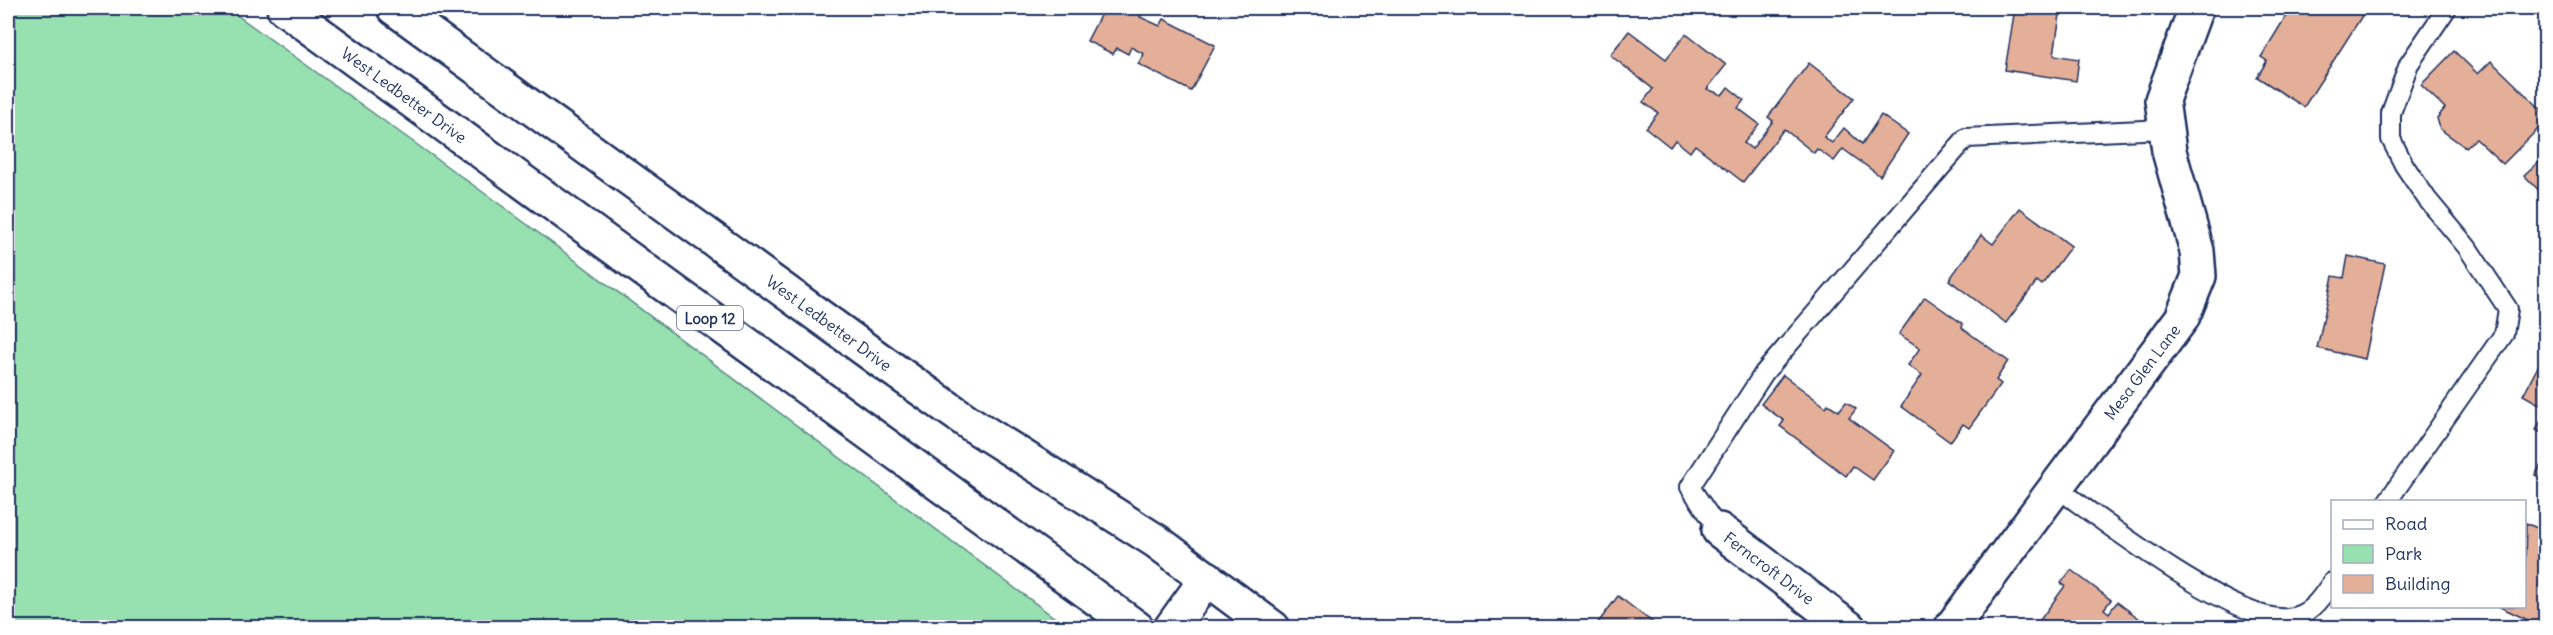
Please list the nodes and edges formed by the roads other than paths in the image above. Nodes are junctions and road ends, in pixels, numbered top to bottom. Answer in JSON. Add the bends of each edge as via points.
{"nodes":[{"id":1,"x":284,"y":8,"type":"edge"},
{"id":2,"x":394,"y":8,"type":"edge"},
{"id":3,"x":2196,"y":8,"type":"edge"},
{"id":4,"x":2447,"y":8,"type":"edge"},
{"id":5,"x":427,"y":17,"type":"edge"},
{"id":6,"x":2166,"y":129,"type":"junction"},
{"id":7,"x":2056,"y":487,"type":"junction"},
{"id":8,"x":2387,"y":500,"type":"edge"},
{"id":9,"x":1719,"y":531,"type":"joint"},
{"id":10,"x":1207,"y":578,"type":"junction"},
{"id":11,"x":2331,"y":583,"type":"edge"},
{"id":12,"x":1137,"y":627,"type":"edge"},
{"id":13,"x":1171,"y":627,"type":"edge"},
{"id":14,"x":1273,"y":627,"type":"edge"},
{"id":15,"x":1849,"y":627,"type":"edge"},
{"id":16,"x":1951,"y":627,"type":"edge"}],
"edges":[{"from":1,"to":12,"type":"main road","name":"West Ledbetter Drive","number":"Loop 12"},
{"from":2,"to":5,"type":"main road","name":"West Ledbetter Drive"},
{"from":3,"to":6,"type":"main road","name":"Mesa Glen Lane","via":[[2162,100]]},
{"from":4,"to":8,"type":"lane","via":[[2409,64],[2391,113],[2391,139],[2427,199],[2467,247],[2500,296],[2509,320],[2504,334]]},
{"from":5,"to":10,"type":"main road","name":"West Ledbetter Drive","via":[[884,363]]},
{"from":6,"to":7,"type":"main road","name":"Mesa Glen Lane","via":[[2197,251],[2199,276],[2182,318]]},
{"from":6,"to":9,"type":"lane","via":[[1966,138],[1764,373],[1690,487]]},
{"from":7,"to":11,"type":"lane","via":[[2191,582],[2258,613],[2288,619],[2303,613],[2315,606]]},
{"from":7,"to":16,"type":"main road","name":"Mesa Glen Lane"},
{"from":9,"to":15,"type":"main road","name":"Ferncroft Drive"},
{"from":10,"to":13,"type":"main road"},
{"from":10,"to":14,"type":"main road","name":"West Ledbetter Drive"}]}
